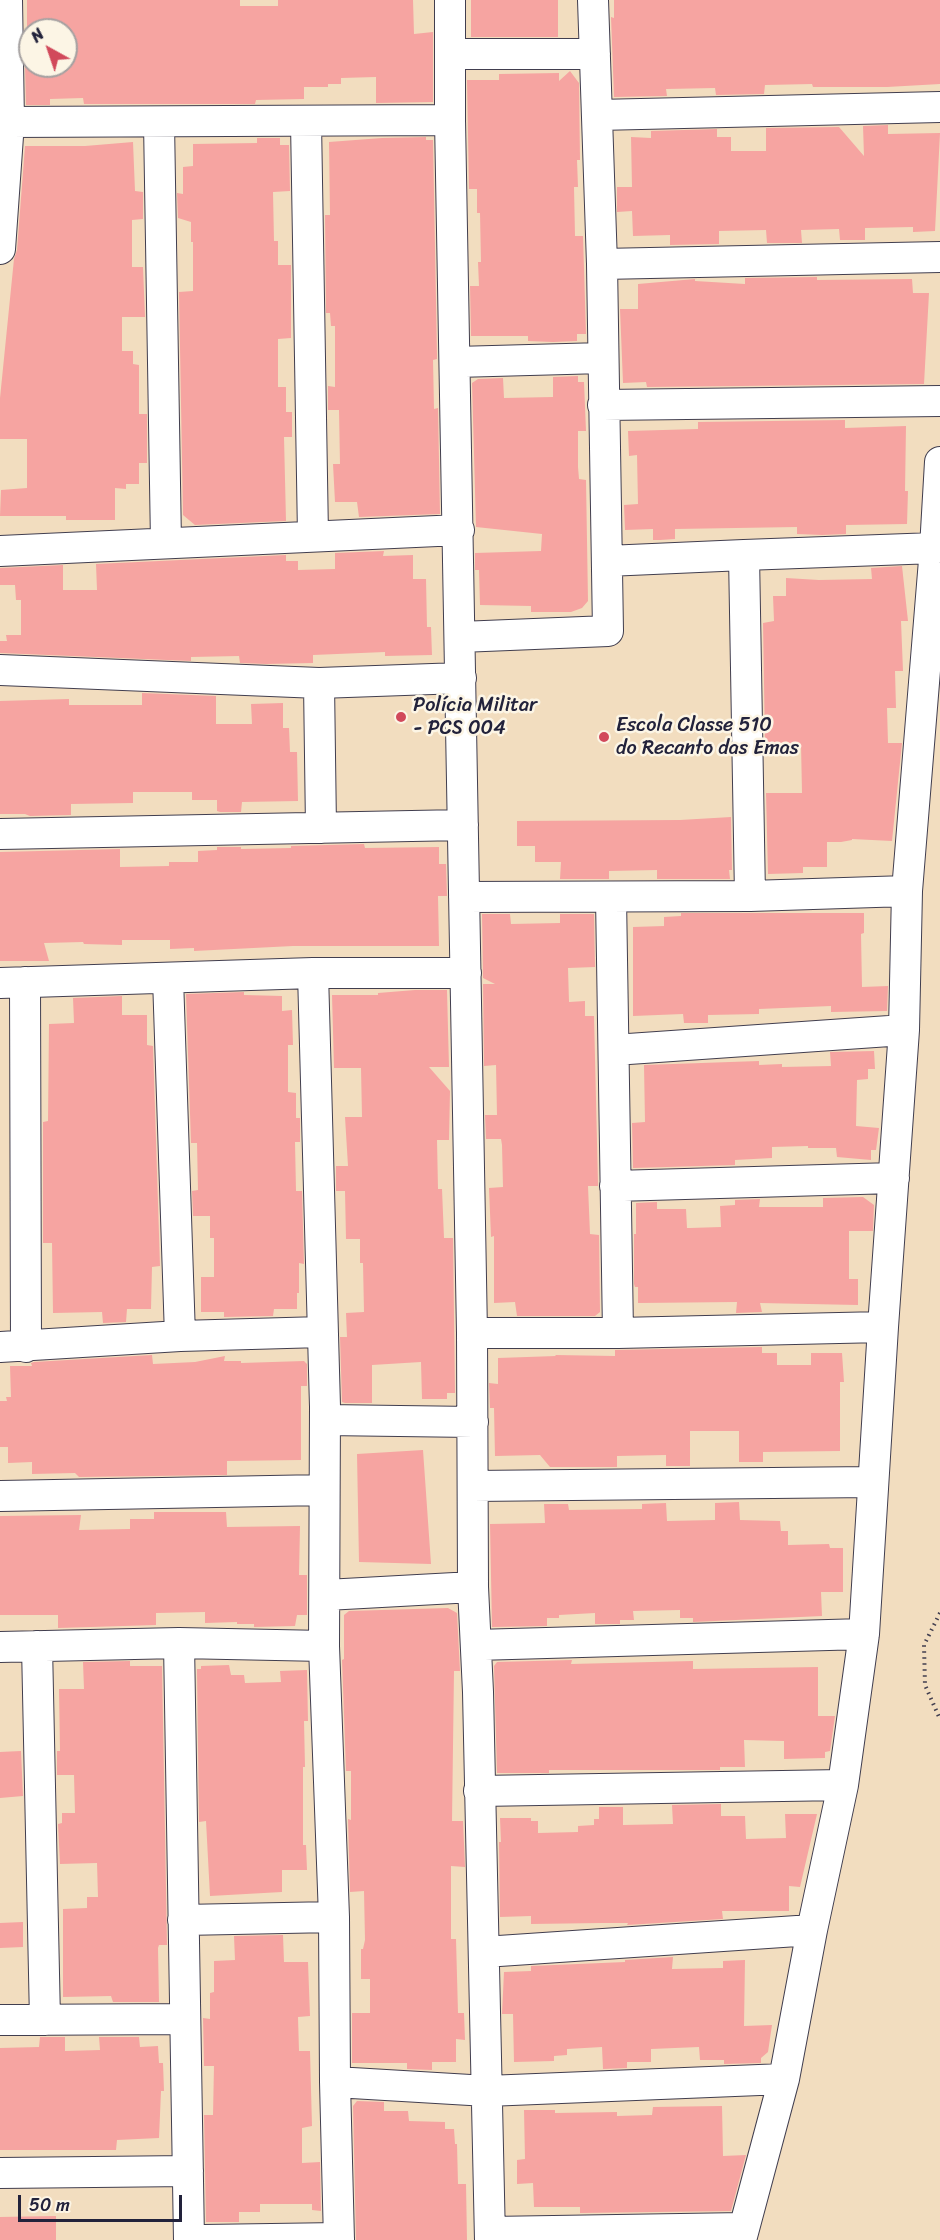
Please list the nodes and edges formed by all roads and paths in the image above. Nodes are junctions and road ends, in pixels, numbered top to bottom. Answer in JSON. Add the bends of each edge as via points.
{"nodes":[{"id":1,"x":7,"y":0,"type":"edge"},
{"id":2,"x":450,"y":0,"type":"edge"},
{"id":3,"x":593,"y":0,"type":"edge"},
{"id":4,"x":451,"y":54,"type":"junction"},
{"id":5,"x":595,"y":54,"type":"junction"},
{"id":6,"x":940,"y":107,"type":"edge"},
{"id":7,"x":598,"y":115,"type":"junction"},
{"id":8,"x":450,"y":120,"type":"junction"},
{"id":9,"x":9,"y":122,"type":"junction"},
{"id":10,"x":159,"y":122,"type":"junction"},
{"id":11,"x":306,"y":122,"type":"junction"},
{"id":12,"x":0,"y":249,"type":"edge"},
{"id":13,"x":940,"y":257,"type":"edge"},
{"id":14,"x":602,"y":264,"type":"junction"},
{"id":15,"x":603,"y":358,"type":"junction"},
{"id":16,"x":456,"y":362,"type":"junction"},
{"id":17,"x":940,"y":401,"type":"edge"},
{"id":18,"x":603,"y":405,"type":"junction"},
{"id":19,"x":940,"y":462,"type":"edge"},
{"id":20,"x":939,"y":508,"type":"edge"},
{"id":21,"x":459,"y":530,"type":"junction"},
{"id":22,"x":313,"y":536,"type":"junction"},
{"id":23,"x":165,"y":543,"type":"junction"},
{"id":24,"x":935,"y":548,"type":"junction"},
{"id":25,"x":0,"y":551,"type":"edge"},
{"id":26,"x":744,"y":555,"type":"junction"},
{"id":27,"x":607,"y":561,"type":"junction"},
{"id":28,"x":460,"y":638,"type":"junction"},
{"id":29,"x":0,"y":670,"type":"edge"},
{"id":30,"x":461,"y":678,"type":"junction"},
{"id":31,"x":319,"y":683,"type":"junction"},
{"id":32,"x":464,"y":825,"type":"junction"},
{"id":33,"x":321,"y":828,"type":"junction"},
{"id":34,"x":0,"y":834,"type":"edge"},
{"id":35,"x":907,"y":891,"type":"junction"},
{"id":36,"x":750,"y":896,"type":"junction"},
{"id":37,"x":464,"y":897,"type":"junction"},
{"id":38,"x":611,"y":897,"type":"junction"},
{"id":39,"x":466,"y":972,"type":"junction"},
{"id":40,"x":313,"y":973,"type":"junction"},
{"id":41,"x":168,"y":978,"type":"junction"},
{"id":42,"x":12,"y":983,"type":"edge"},
{"id":43,"x":904,"y":1030,"type":"junction"},
{"id":44,"x":614,"y":1050,"type":"junction"},
{"id":45,"x":894,"y":1178,"type":"junction"},
{"id":46,"x":615,"y":1186,"type":"junction"},
{"id":47,"x":883,"y":1327,"type":"junction"},
{"id":48,"x":322,"y":1332,"type":"junction"},
{"id":49,"x":472,"y":1333,"type":"junction"},
{"id":50,"x":618,"y":1333,"type":"junction"},
{"id":51,"x":180,"y":1336,"type":"junction"},
{"id":52,"x":13,"y":1347,"type":"edge"},
{"id":53,"x":326,"y":1420,"type":"junction"},
{"id":54,"x":473,"y":1422,"type":"junction"},
{"id":55,"x":872,"y":1482,"type":"junction"},
{"id":56,"x":473,"y":1486,"type":"junction"},
{"id":57,"x":324,"y":1490,"type":"junction"},
{"id":58,"x":0,"y":1496,"type":"edge"},
{"id":59,"x":473,"y":1587,"type":"junction"},
{"id":60,"x":326,"y":1595,"type":"junction"},
{"id":61,"x":940,"y":1613,"type":"edge"},
{"id":62,"x":864,"y":1634,"type":"junction"},
{"id":63,"x":179,"y":1643,"type":"junction"},
{"id":64,"x":37,"y":1646,"type":"junction"},
{"id":65,"x":324,"y":1646,"type":"junction"},
{"id":66,"x":476,"y":1646,"type":"junction"},
{"id":67,"x":0,"y":1647,"type":"edge"},
{"id":68,"x":940,"y":1719,"type":"edge"},
{"id":69,"x":843,"y":1785,"type":"junction"},
{"id":70,"x":479,"y":1791,"type":"junction"},
{"id":71,"x":333,"y":1917,"type":"junction"},
{"id":72,"x":183,"y":1920,"type":"junction"},
{"id":73,"x":812,"y":1930,"type":"junction"},
{"id":74,"x":484,"y":1952,"type":"junction"},
{"id":75,"x":185,"y":2019,"type":"junction"},
{"id":76,"x":0,"y":2020,"type":"edge"},
{"id":77,"x":45,"y":2020,"type":"junction"},
{"id":78,"x":784,"y":2079,"type":"junction"},
{"id":79,"x":335,"y":2082,"type":"junction"},
{"id":80,"x":487,"y":2091,"type":"junction"},
{"id":81,"x":188,"y":2171,"type":"junction"},
{"id":82,"x":0,"y":2173,"type":"edge"},
{"id":83,"x":742,"y":2234,"type":"edge"},
{"id":84,"x":490,"y":2236,"type":"edge"},
{"id":85,"x":339,"y":2239,"type":"edge"},
{"id":86,"x":189,"y":2240,"type":"edge"},
{"id":87,"x":204,"y":2240,"type":"edge"}],
"edges":[{"from":1,"to":9,"type":"street"},
{"from":2,"to":4,"type":"street"},
{"from":3,"to":5,"type":"street"},
{"from":4,"to":5,"type":"street"},
{"from":4,"to":8,"type":"street"},
{"from":5,"to":7,"type":"street"},
{"from":6,"to":7,"type":"street"},
{"from":7,"to":14,"type":"street"},
{"from":8,"to":11,"type":"street"},
{"from":8,"to":16,"type":"street"},
{"from":9,"to":10,"type":"street"},
{"from":9,"to":12,"type":"street"},
{"from":10,"to":11,"type":"street"},
{"from":10,"to":23,"type":"street"},
{"from":11,"to":22,"type":"street"},
{"from":13,"to":14,"type":"street"},
{"from":14,"to":15,"type":"street"},
{"from":15,"to":16,"type":"street"},
{"from":15,"to":18,"type":"street"},
{"from":16,"to":21,"type":"street"},
{"from":17,"to":18,"type":"street"},
{"from":18,"to":27,"type":"street"},
{"from":19,"to":20,"type":"street"},
{"from":20,"to":24,"type":"street"},
{"from":21,"to":22,"type":"street"},
{"from":21,"to":28,"type":"street"},
{"from":22,"to":23,"type":"street"},
{"from":23,"to":25,"type":"street"},
{"from":24,"to":26,"type":"street"},
{"from":24,"to":35,"type":"street"},
{"from":26,"to":27,"type":"street"},
{"from":26,"to":36,"type":"street"},
{"from":27,"to":28,"type":"street","via":[[608,631]]},
{"from":28,"to":30,"type":"street"},
{"from":29,"to":31,"type":"street"},
{"from":30,"to":31,"type":"street"},
{"from":30,"to":32,"type":"street"},
{"from":31,"to":33,"type":"street"},
{"from":32,"to":33,"type":"street"},
{"from":32,"to":37,"type":"street"},
{"from":33,"to":34,"type":"street"},
{"from":35,"to":36,"type":"street"},
{"from":35,"to":43,"type":"street"},
{"from":36,"to":38,"type":"street"},
{"from":37,"to":38,"type":"street"},
{"from":37,"to":39,"type":"street"},
{"from":38,"to":44,"type":"street"},
{"from":39,"to":40,"type":"street"},
{"from":39,"to":49,"type":"street"},
{"from":40,"to":41,"type":"street"},
{"from":40,"to":48,"type":"street"},
{"from":41,"to":42,"type":"street"},
{"from":41,"to":51,"type":"street"},
{"from":42,"to":52,"type":"street"},
{"from":43,"to":44,"type":"street"},
{"from":43,"to":45,"type":"street"},
{"from":44,"to":46,"type":"street"},
{"from":45,"to":46,"type":"street"},
{"from":45,"to":47,"type":"street"},
{"from":46,"to":50,"type":"street"},
{"from":47,"to":50,"type":"street"},
{"from":47,"to":55,"type":"street"},
{"from":48,"to":51,"type":"street"},
{"from":48,"to":53,"type":"street"},
{"from":49,"to":50,"type":"street"},
{"from":49,"to":54,"type":"street"},
{"from":51,"to":52,"type":"street"},
{"from":53,"to":54,"type":"street"},
{"from":53,"to":57,"type":"street"},
{"from":54,"to":56,"type":"street"},
{"from":55,"to":56,"type":"street"},
{"from":55,"to":62,"type":"street"},
{"from":56,"to":59,"type":"street"},
{"from":57,"to":58,"type":"street"},
{"from":57,"to":60,"type":"street"},
{"from":59,"to":60,"type":"street"},
{"from":59,"to":66,"type":"street"},
{"from":60,"to":65,"type":"street"},
{"from":61,"to":68,"type":"path","via":[[924,1645],[925,1685]]},
{"from":62,"to":66,"type":"street"},
{"from":62,"to":69,"type":"street"},
{"from":63,"to":64,"type":"street"},
{"from":63,"to":65,"type":"street"},
{"from":63,"to":72,"type":"street"},
{"from":64,"to":67,"type":"street"},
{"from":64,"to":77,"type":"street"},
{"from":65,"to":71,"type":"street"},
{"from":66,"to":70,"type":"street"},
{"from":69,"to":70,"type":"street"},
{"from":69,"to":73,"type":"street"},
{"from":70,"to":74,"type":"street"},
{"from":71,"to":72,"type":"street"},
{"from":71,"to":79,"type":"street"},
{"from":72,"to":75,"type":"street"},
{"from":73,"to":74,"type":"street"},
{"from":73,"to":78,"type":"street"},
{"from":74,"to":80,"type":"street"},
{"from":75,"to":77,"type":"street"},
{"from":75,"to":81,"type":"street"},
{"from":76,"to":77,"type":"street"},
{"from":78,"to":80,"type":"street"},
{"from":78,"to":83,"type":"street"},
{"from":79,"to":80,"type":"street"},
{"from":79,"to":85,"type":"street"},
{"from":80,"to":84,"type":"street"},
{"from":81,"to":82,"type":"street"},
{"from":81,"to":86,"type":"street"},
{"from":83,"to":84,"type":"street"},
{"from":85,"to":87,"type":"street"}]}
